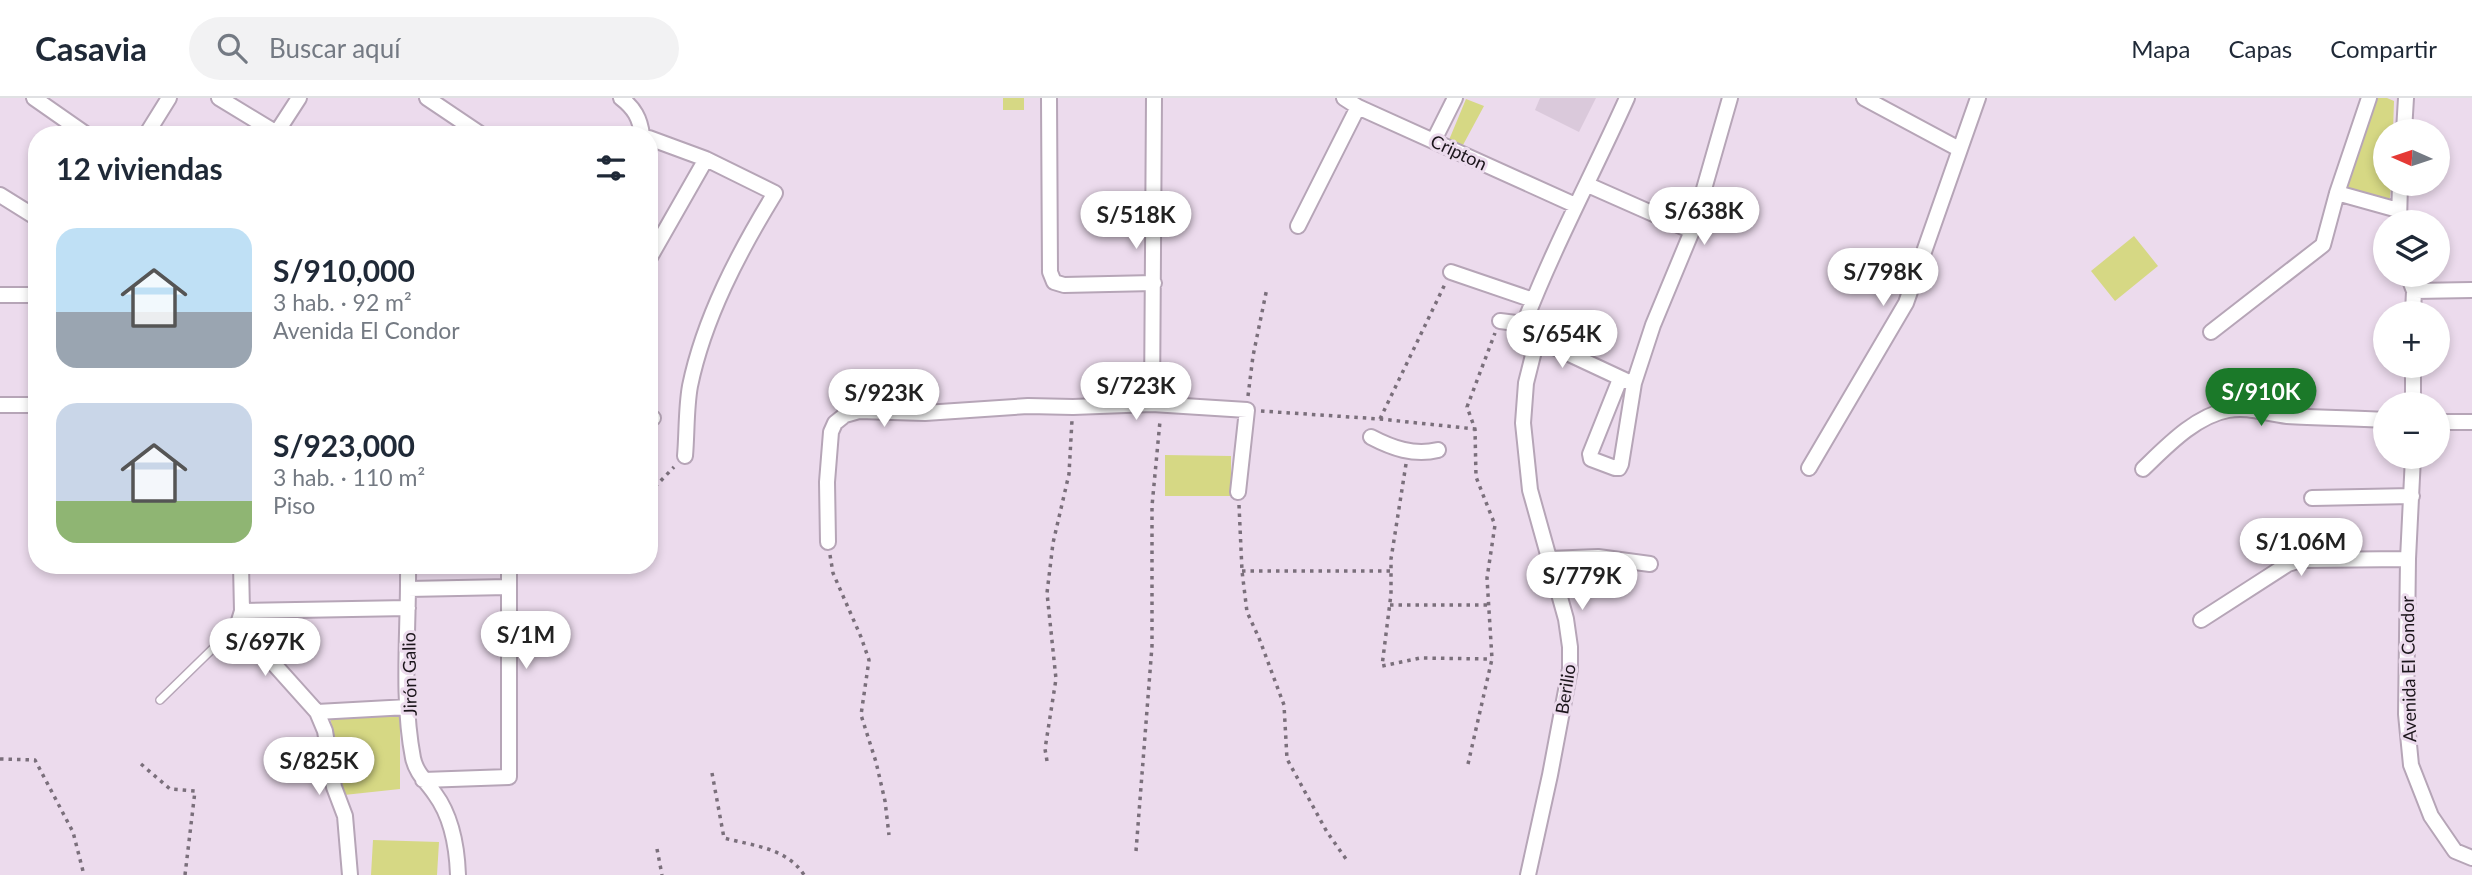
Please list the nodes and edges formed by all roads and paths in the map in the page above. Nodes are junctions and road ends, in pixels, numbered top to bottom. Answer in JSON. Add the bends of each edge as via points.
{"nodes":[{"id":1,"x":34,"y":98,"type":"edge"},
{"id":2,"x":169,"y":98,"type":"edge"},
{"id":3,"x":219,"y":98,"type":"edge"},
{"id":4,"x":299,"y":98,"type":"edge"},
{"id":5,"x":427,"y":98,"type":"edge"},
{"id":6,"x":621,"y":98,"type":"edge"},
{"id":7,"x":1049,"y":98,"type":"edge"},
{"id":8,"x":1154,"y":98,"type":"edge"},
{"id":9,"x":1344,"y":98,"type":"edge"},
{"id":10,"x":1455,"y":98,"type":"edge"},
{"id":11,"x":1627,"y":98,"type":"edge"},
{"id":12,"x":1730,"y":98,"type":"edge"},
{"id":13,"x":1864,"y":98,"type":"edge"},
{"id":14,"x":1978,"y":98,"type":"edge"},
{"id":15,"x":2369,"y":98,"type":"edge"},
{"id":16,"x":2406,"y":98,"type":"edge"},
{"id":17,"x":1358,"y":107,"type":"junction"},
{"id":18,"x":2405,"y":119,"type":"edge"},
{"id":19,"x":74,"y":126,"type":"edge"},
{"id":20,"x":152,"y":126,"type":"edge"},
{"id":21,"x":264,"y":126,"type":"edge"},
{"id":22,"x":282,"y":126,"type":"edge"},
{"id":23,"x":469,"y":126,"type":"edge"},
{"id":24,"x":641,"y":126,"type":"edge"},
{"id":25,"x":1434,"y":140,"type":"junction"},
{"id":26,"x":658,"y":141,"type":"edge"},
{"id":27,"x":1959,"y":149,"type":"junction"},
{"id":28,"x":706,"y":159,"type":"junction"},
{"id":29,"x":1588,"y":185,"type":"junction"},
{"id":30,"x":2337,"y":193,"type":"junction"},
{"id":31,"x":0,"y":195,"type":"edge"},
{"id":32,"x":1575,"y":205,"type":"junction"},
{"id":33,"x":2382,"y":210,"type":"edge"},
{"id":34,"x":28,"y":212,"type":"edge"},
{"id":35,"x":1298,"y":226,"type":"dead end"},
{"id":36,"x":1692,"y":231,"type":"junction"},
{"id":37,"x":658,"y":243,"type":"edge"},
{"id":38,"x":1451,"y":272,"type":"joint"},
{"id":39,"x":1154,"y":283,"type":"junction"},
{"id":40,"x":2412,"y":287,"type":"edge"},
{"id":41,"x":1267,"y":288,"type":"dead end"},
{"id":42,"x":2472,"y":290,"type":"edge"},
{"id":43,"x":2414,"y":291,"type":"junction"},
{"id":44,"x":0,"y":295,"type":"edge"},
{"id":45,"x":28,"y":295,"type":"edge"},
{"id":46,"x":1534,"y":300,"type":"junction"},
{"id":47,"x":2414,"y":301,"type":"edge"},
{"id":48,"x":1500,"y":321,"type":"joint"},
{"id":49,"x":1524,"y":324,"type":"junction"},
{"id":50,"x":2211,"y":332,"type":"dead end"},
{"id":51,"x":1537,"y":339,"type":"junction"},
{"id":52,"x":1627,"y":381,"type":"junction"},
{"id":53,"x":1157,"y":404,"type":"junction"},
{"id":54,"x":0,"y":405,"type":"edge"},
{"id":55,"x":28,"y":405,"type":"edge"},
{"id":56,"x":1073,"y":407,"type":"junction"},
{"id":57,"x":1247,"y":410,"type":"junction"},
{"id":58,"x":1380,"y":419,"type":"junction"},
{"id":59,"x":2373,"y":419,"type":"edge"},
{"id":60,"x":2450,"y":422,"type":"edge"},
{"id":61,"x":2472,"y":422,"type":"edge"},
{"id":62,"x":1475,"y":429,"type":"junction"},
{"id":63,"x":1371,"y":437,"type":"joint"},
{"id":64,"x":1438,"y":450,"type":"dead end"},
{"id":65,"x":1408,"y":452,"type":"junction"},
{"id":66,"x":685,"y":456,"type":"joint"},
{"id":67,"x":1809,"y":468,"type":"dead end"},
{"id":68,"x":2143,"y":469,"type":"dead end"},
{"id":69,"x":2413,"y":469,"type":"edge"},
{"id":70,"x":658,"y":484,"type":"edge"},
{"id":71,"x":1238,"y":492,"type":"joint"},
{"id":72,"x":2412,"y":496,"type":"junction"},
{"id":73,"x":2312,"y":498,"type":"dead end"},
{"id":74,"x":828,"y":542,"type":"joint"},
{"id":75,"x":1548,"y":559,"type":"junction"},
{"id":76,"x":2408,"y":559,"type":"junction"},
{"id":77,"x":1650,"y":564,"type":"dead end"},
{"id":78,"x":1242,"y":571,"type":"junction"},
{"id":79,"x":1391,"y":571,"type":"junction"},
{"id":80,"x":242,"y":574,"type":"edge"},
{"id":81,"x":408,"y":574,"type":"edge"},
{"id":82,"x":509,"y":574,"type":"edge"},
{"id":83,"x":508,"y":587,"type":"junction"},
{"id":84,"x":408,"y":589,"type":"junction"},
{"id":85,"x":1390,"y":605,"type":"junction"},
{"id":86,"x":1488,"y":605,"type":"junction"},
{"id":87,"x":408,"y":608,"type":"junction"},
{"id":88,"x":240,"y":618,"type":"junction"},
{"id":89,"x":2201,"y":620,"type":"dead end"},
{"id":90,"x":1492,"y":659,"type":"junction"},
{"id":91,"x":160,"y":700,"type":"dead end"},
{"id":92,"x":408,"y":707,"type":"junction"},
{"id":93,"x":317,"y":712,"type":"junction"},
{"id":94,"x":0,"y":759,"type":"edge"},
{"id":95,"x":1046,"y":761,"type":"dead end"},
{"id":96,"x":141,"y":764,"type":"dead end"},
{"id":97,"x":1468,"y":764,"type":"dead end"},
{"id":98,"x":712,"y":773,"type":"dead end"},
{"id":99,"x":423,"y":780,"type":"junction"},
{"id":100,"x":889,"y":835,"type":"dead end"},
{"id":101,"x":657,"y":849,"type":"dead end"},
{"id":102,"x":1136,"y":851,"type":"dead end"},
{"id":103,"x":2472,"y":858,"type":"edge"},
{"id":104,"x":1346,"y":859,"type":"dead end"},
{"id":105,"x":84,"y":875,"type":"edge"},
{"id":106,"x":185,"y":875,"type":"edge"},
{"id":107,"x":350,"y":875,"type":"edge"},
{"id":108,"x":458,"y":875,"type":"edge"},
{"id":109,"x":662,"y":875,"type":"edge"},
{"id":110,"x":804,"y":875,"type":"edge"},
{"id":111,"x":1528,"y":875,"type":"edge"}],
"edges":[{"from":1,"to":19,"type":"street"},
{"from":2,"to":20,"type":"street"},
{"from":3,"to":21,"type":"street"},
{"from":4,"to":22,"type":"street"},
{"from":5,"to":23,"type":"street"},
{"from":6,"to":24,"type":"street","via":[[632,106]]},
{"from":7,"to":39,"type":"street","via":[[1050,272],[1054,282]]},
{"from":8,"to":39,"type":"street"},
{"from":9,"to":17,"type":"street","name":"Cripton"},
{"from":10,"to":25,"type":"street"},
{"from":11,"to":29,"type":"street"},
{"from":12,"to":36,"type":"street"},
{"from":13,"to":27,"type":"street"},
{"from":14,"to":27,"type":"street"},
{"from":15,"to":30,"type":"street"},
{"from":16,"to":18,"type":"street"},
{"from":17,"to":25,"type":"street","name":"Cripton"},
{"from":17,"to":35,"type":"street"},
{"from":25,"to":32,"type":"street","name":"Cripton"},
{"from":26,"to":28,"type":"street"},
{"from":27,"to":67,"type":"street","via":[[1906,303]]},
{"from":28,"to":37,"type":"street"},
{"from":28,"to":66,"type":"street","via":[[775,193],[733,267],[697,356],[689,390]]},
{"from":29,"to":32,"type":"street"},
{"from":29,"to":36,"type":"street"},
{"from":30,"to":33,"type":"street"},
{"from":30,"to":50,"type":"street","via":[[2323,245]]},
{"from":31,"to":34,"type":"street"},
{"from":32,"to":46,"type":"street"},
{"from":36,"to":52,"type":"street"},
{"from":38,"to":46,"type":"street"},
{"from":38,"to":58,"type":"path"},
{"from":39,"to":53,"type":"street"},
{"from":40,"to":43,"type":"street"},
{"from":41,"to":57,"type":"path"},
{"from":42,"to":43,"type":"street"},
{"from":43,"to":47,"type":"street"},
{"from":44,"to":45,"type":"street"},
{"from":46,"to":49,"type":"street"},
{"from":48,"to":49,"type":"street"},
{"from":48,"to":62,"type":"path","via":[[1467,407]]},
{"from":49,"to":51,"type":"street"},
{"from":51,"to":52,"type":"street"},
{"from":51,"to":75,"type":"street","name":"Berilio","via":[[1526,383],[1523,423],[1530,490]]},
{"from":52,"to":52,"type":"street","via":[[1590,454],[1591,459],[1615,468],[1621,464]]},
{"from":53,"to":56,"type":"street"},
{"from":53,"to":57,"type":"street"},
{"from":53,"to":102,"type":"path","via":[[1152,646]]},
{"from":54,"to":55,"type":"street"},
{"from":56,"to":74,"type":"street","via":[[859,411],[845,415],[831,432]]},
{"from":56,"to":95,"type":"path","via":[[1069,474],[1047,593],[1056,679]]},
{"from":57,"to":58,"type":"path"},
{"from":57,"to":71,"type":"street"},
{"from":58,"to":62,"type":"path"},
{"from":58,"to":63,"type":"path"},
{"from":59,"to":68,"type":"street","via":[[2253,409],[2226,411],[2204,419]]},
{"from":60,"to":61,"type":"street"},
{"from":62,"to":86,"type":"path","via":[[1476,477],[1495,525]]},
{"from":63,"to":65,"type":"street"},
{"from":64,"to":65,"type":"street"},
{"from":65,"to":79,"type":"path"},
{"from":66,"to":70,"type":"path"},
{"from":69,"to":72,"type":"street","name":"Avenida El Condor"},
{"from":71,"to":78,"type":"path"},
{"from":72,"to":73,"type":"street"},
{"from":72,"to":76,"type":"street","name":"Avenida El Condor"},
{"from":74,"to":100,"type":"path","via":[[833,573],[869,660],[861,715],[876,762]]},
{"from":75,"to":77,"type":"street","via":[[1598,557]]},
{"from":75,"to":111,"type":"street","name":"Berilio","via":[[1566,619],[1570,669]]},
{"from":76,"to":89,"type":"street","via":[[2301,560]]},
{"from":76,"to":103,"type":"street","name":"Avenida El Condor","via":[[2406,714],[2411,765],[2431,816],[2455,851]]},
{"from":78,"to":79,"type":"path"},
{"from":78,"to":104,"type":"path","via":[[1247,612],[1284,705],[1287,759]]},
{"from":79,"to":85,"type":"path"},
{"from":80,"to":88,"type":"street"},
{"from":81,"to":84,"type":"street","name":"Jirón Galio"},
{"from":82,"to":83,"type":"street"},
{"from":83,"to":84,"type":"street"},
{"from":83,"to":99,"type":"street","via":[[509,777]]},
{"from":84,"to":87,"type":"street","name":"Jirón Galio"},
{"from":85,"to":86,"type":"path"},
{"from":85,"to":90,"type":"path","via":[[1382,666],[1420,658]]},
{"from":86,"to":90,"type":"path"},
{"from":87,"to":88,"type":"street"},
{"from":87,"to":92,"type":"street","name":"Jirón Galio"},
{"from":88,"to":91,"type":"lane"},
{"from":88,"to":93,"type":"street"},
{"from":90,"to":97,"type":"path"},
{"from":92,"to":93,"type":"street"},
{"from":92,"to":99,"type":"street","name":"Jirón Galio","via":[[413,761]]},
{"from":93,"to":107,"type":"street","via":[[345,816]]},
{"from":94,"to":105,"type":"path","via":[[35,760],[73,832]]},
{"from":96,"to":106,"type":"path","via":[[170,789],[195,791]]},
{"from":98,"to":110,"type":"path","via":[[724,838],[786,855]]},
{"from":99,"to":108,"type":"street","name":"Jirón Galio","via":[[448,816]]},
{"from":101,"to":109,"type":"path"}]}
